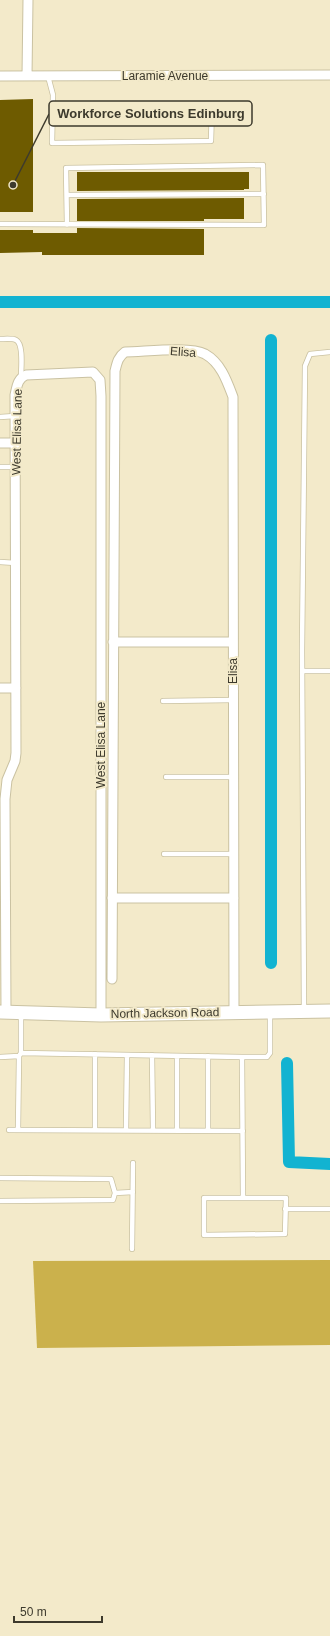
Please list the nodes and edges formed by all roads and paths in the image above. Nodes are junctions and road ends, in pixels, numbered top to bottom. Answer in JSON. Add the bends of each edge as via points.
{"nodes":[{"id":1,"x":28,"y":0,"type":"edge"},
{"id":2,"x":330,"y":75,"type":"edge"},
{"id":3,"x":0,"y":76,"type":"edge"},
{"id":4,"x":28,"y":76,"type":"junction"},
{"id":5,"x":48,"y":76,"type":"junction"},
{"id":6,"x":53,"y":108,"type":"junction"},
{"id":7,"x":264,"y":194,"type":"junction"},
{"id":8,"x":67,"y":195,"type":"junction"},
{"id":9,"x":0,"y":224,"type":"edge"},
{"id":10,"x":67,"y":225,"type":"junction"},
{"id":11,"x":0,"y":339,"type":"edge"},
{"id":12,"x":330,"y":352,"type":"edge"},
{"id":13,"x":22,"y":377,"type":"junction"},
{"id":14,"x":15,"y":416,"type":"junction"},
{"id":15,"x":0,"y":417,"type":"edge"},
{"id":16,"x":0,"y":443,"type":"edge"},
{"id":17,"x":16,"y":443,"type":"junction"},
{"id":18,"x":0,"y":467,"type":"edge"},
{"id":19,"x":16,"y":467,"type":"junction"},
{"id":20,"x":0,"y":562,"type":"edge"},
{"id":21,"x":16,"y":563,"type":"junction"},
{"id":22,"x":114,"y":642,"type":"junction"},
{"id":23,"x":233,"y":642,"type":"junction"},
{"id":24,"x":302,"y":671,"type":"junction"},
{"id":25,"x":330,"y":671,"type":"edge"},
{"id":26,"x":0,"y":688,"type":"edge"},
{"id":27,"x":16,"y":688,"type":"junction"},
{"id":28,"x":233,"y":700,"type":"junction"},
{"id":29,"x":163,"y":701,"type":"dead end"},
{"id":30,"x":166,"y":777,"type":"dead end"},
{"id":31,"x":234,"y":777,"type":"junction"},
{"id":32,"x":0,"y":822,"type":"edge"},
{"id":33,"x":5,"y":831,"type":"junction"},
{"id":34,"x":164,"y":854,"type":"dead end"},
{"id":35,"x":234,"y":854,"type":"junction"},
{"id":36,"x":112,"y":898,"type":"junction"},
{"id":37,"x":234,"y":898,"type":"junction"},
{"id":38,"x":3,"y":953,"type":"edge"},
{"id":39,"x":112,"y":980,"type":"dead end"},
{"id":40,"x":270,"y":1011,"type":"junction"},
{"id":41,"x":304,"y":1011,"type":"junction"},
{"id":42,"x":330,"y":1011,"type":"edge"},
{"id":43,"x":3,"y":1012,"type":"edge"},
{"id":44,"x":21,"y":1012,"type":"junction"},
{"id":45,"x":234,"y":1012,"type":"junction"},
{"id":46,"x":102,"y":1015,"type":"junction"},
{"id":47,"x":20,"y":1054,"type":"junction"},
{"id":48,"x":95,"y":1054,"type":"junction"},
{"id":49,"x":127,"y":1055,"type":"junction"},
{"id":50,"x":152,"y":1055,"type":"junction"},
{"id":51,"x":177,"y":1056,"type":"junction"},
{"id":52,"x":208,"y":1056,"type":"junction"},
{"id":53,"x":0,"y":1057,"type":"edge"},
{"id":54,"x":242,"y":1057,"type":"junction"},
{"id":55,"x":9,"y":1130,"type":"dead end"},
{"id":56,"x":18,"y":1130,"type":"junction"},
{"id":57,"x":95,"y":1130,"type":"junction"},
{"id":58,"x":126,"y":1130,"type":"junction"},
{"id":59,"x":153,"y":1130,"type":"junction"},
{"id":60,"x":177,"y":1130,"type":"junction"},
{"id":61,"x":243,"y":1130,"type":"junction"},
{"id":62,"x":208,"y":1131,"type":"junction"},
{"id":63,"x":133,"y":1162,"type":"dead end"},
{"id":64,"x":0,"y":1178,"type":"edge"},
{"id":65,"x":115,"y":1192,"type":"junction"},
{"id":66,"x":133,"y":1192,"type":"junction"},
{"id":67,"x":244,"y":1198,"type":"junction"},
{"id":68,"x":0,"y":1201,"type":"edge"},
{"id":69,"x":286,"y":1209,"type":"junction"},
{"id":70,"x":330,"y":1209,"type":"edge"},
{"id":71,"x":132,"y":1249,"type":"dead end"}],
"edges":[{"from":1,"to":4,"type":"street"},
{"from":2,"to":5,"type":"street","name":"Laramie Avenue"},
{"from":3,"to":4,"type":"street","name":"Laramie Avenue"},
{"from":4,"to":5,"type":"street","name":"Laramie Avenue"},
{"from":5,"to":6,"type":"lane","via":[[53,95]]},
{"from":6,"to":6,"type":"lane","via":[[52,143],[211,141],[212,107]]},
{"from":7,"to":8,"type":"lane"},
{"from":7,"to":8,"type":"lane","via":[[263,164],[66,168]]},
{"from":7,"to":10,"type":"lane","via":[[264,225]]},
{"from":8,"to":10,"type":"lane"},
{"from":9,"to":10,"type":"lane"},
{"from":11,"to":13,"type":"lane","via":[[17,340],[21,345]]},
{"from":12,"to":24,"type":"lane","via":[[310,354],[305,366]]},
{"from":13,"to":14,"type":"street","name":"West Elisa Lane","via":[[17,385]]},
{"from":13,"to":46,"type":"street","name":"West Elisa Lane","via":[[93,372],[100,380]]},
{"from":14,"to":15,"type":"lane"},
{"from":14,"to":17,"type":"street","name":"West Elisa Lane"},
{"from":16,"to":17,"type":"street"},
{"from":17,"to":19,"type":"street","name":"West Elisa Lane"},
{"from":18,"to":19,"type":"lane"},
{"from":19,"to":21,"type":"street","name":"West Elisa Lane"},
{"from":20,"to":21,"type":"lane"},
{"from":21,"to":27,"type":"street","name":"West Elisa Lane"},
{"from":22,"to":23,"type":"street"},
{"from":22,"to":23,"type":"street","name":"Elisa","via":[[117,361],[125,352],[188,351],[204,354],[216,364],[225,376],[233,397]]},
{"from":22,"to":36,"type":"street","name":"Elisa"},
{"from":23,"to":28,"type":"street","name":"Elisa"},
{"from":24,"to":25,"type":"lane"},
{"from":24,"to":41,"type":"lane"},
{"from":26,"to":27,"type":"street"},
{"from":27,"to":33,"type":"street","name":"West Elisa Lane","via":[[16,753],[4,799]]},
{"from":28,"to":29,"type":"lane"},
{"from":28,"to":31,"type":"street","name":"Elisa"},
{"from":30,"to":31,"type":"lane"},
{"from":31,"to":35,"type":"street","name":"Elisa"},
{"from":32,"to":33,"type":"lane"},
{"from":33,"to":38,"type":"street","name":"West Elisa Lane"},
{"from":34,"to":35,"type":"lane"},
{"from":35,"to":37,"type":"street","name":"Elisa"},
{"from":36,"to":37,"type":"street"},
{"from":36,"to":39,"type":"street","name":"Elisa"},
{"from":37,"to":45,"type":"street","name":"Elisa"},
{"from":38,"to":43,"type":"street","name":"West Elisa Lane"},
{"from":40,"to":41,"type":"main road","name":"North Jackson Road"},
{"from":40,"to":45,"type":"main road","name":"North Jackson Road"},
{"from":40,"to":54,"type":"lane","via":[[270,1053],[267,1056]]},
{"from":41,"to":42,"type":"main road","name":"North Jackson Road"},
{"from":43,"to":44,"type":"main road","name":"North Jackson Road"},
{"from":44,"to":46,"type":"main road","name":"North Jackson Road"},
{"from":44,"to":47,"type":"lane"},
{"from":45,"to":46,"type":"main road","name":"North Jackson Road"},
{"from":47,"to":48,"type":"lane"},
{"from":47,"to":53,"type":"lane"},
{"from":47,"to":56,"type":"lane"},
{"from":48,"to":49,"type":"lane"},
{"from":48,"to":57,"type":"lane"},
{"from":49,"to":50,"type":"lane"},
{"from":49,"to":58,"type":"lane"},
{"from":50,"to":51,"type":"lane"},
{"from":50,"to":59,"type":"lane"},
{"from":51,"to":52,"type":"lane"},
{"from":51,"to":60,"type":"lane"},
{"from":52,"to":54,"type":"lane"},
{"from":52,"to":62,"type":"lane"},
{"from":54,"to":61,"type":"lane"},
{"from":55,"to":56,"type":"lane"},
{"from":56,"to":57,"type":"lane"},
{"from":57,"to":58,"type":"lane"},
{"from":58,"to":59,"type":"lane"},
{"from":59,"to":60,"type":"lane"},
{"from":60,"to":62,"type":"lane"},
{"from":61,"to":62,"type":"lane"},
{"from":61,"to":67,"type":"lane"},
{"from":63,"to":66,"type":"lane"},
{"from":64,"to":65,"type":"lane","via":[[111,1179]]},
{"from":65,"to":66,"type":"lane"},
{"from":65,"to":68,"type":"lane","via":[[113,1200]]},
{"from":66,"to":71,"type":"lane"},
{"from":67,"to":69,"type":"lane","via":[[286,1198]]},
{"from":67,"to":69,"type":"lane","via":[[204,1198],[204,1235],[285,1234]]},
{"from":69,"to":70,"type":"lane"}]}
